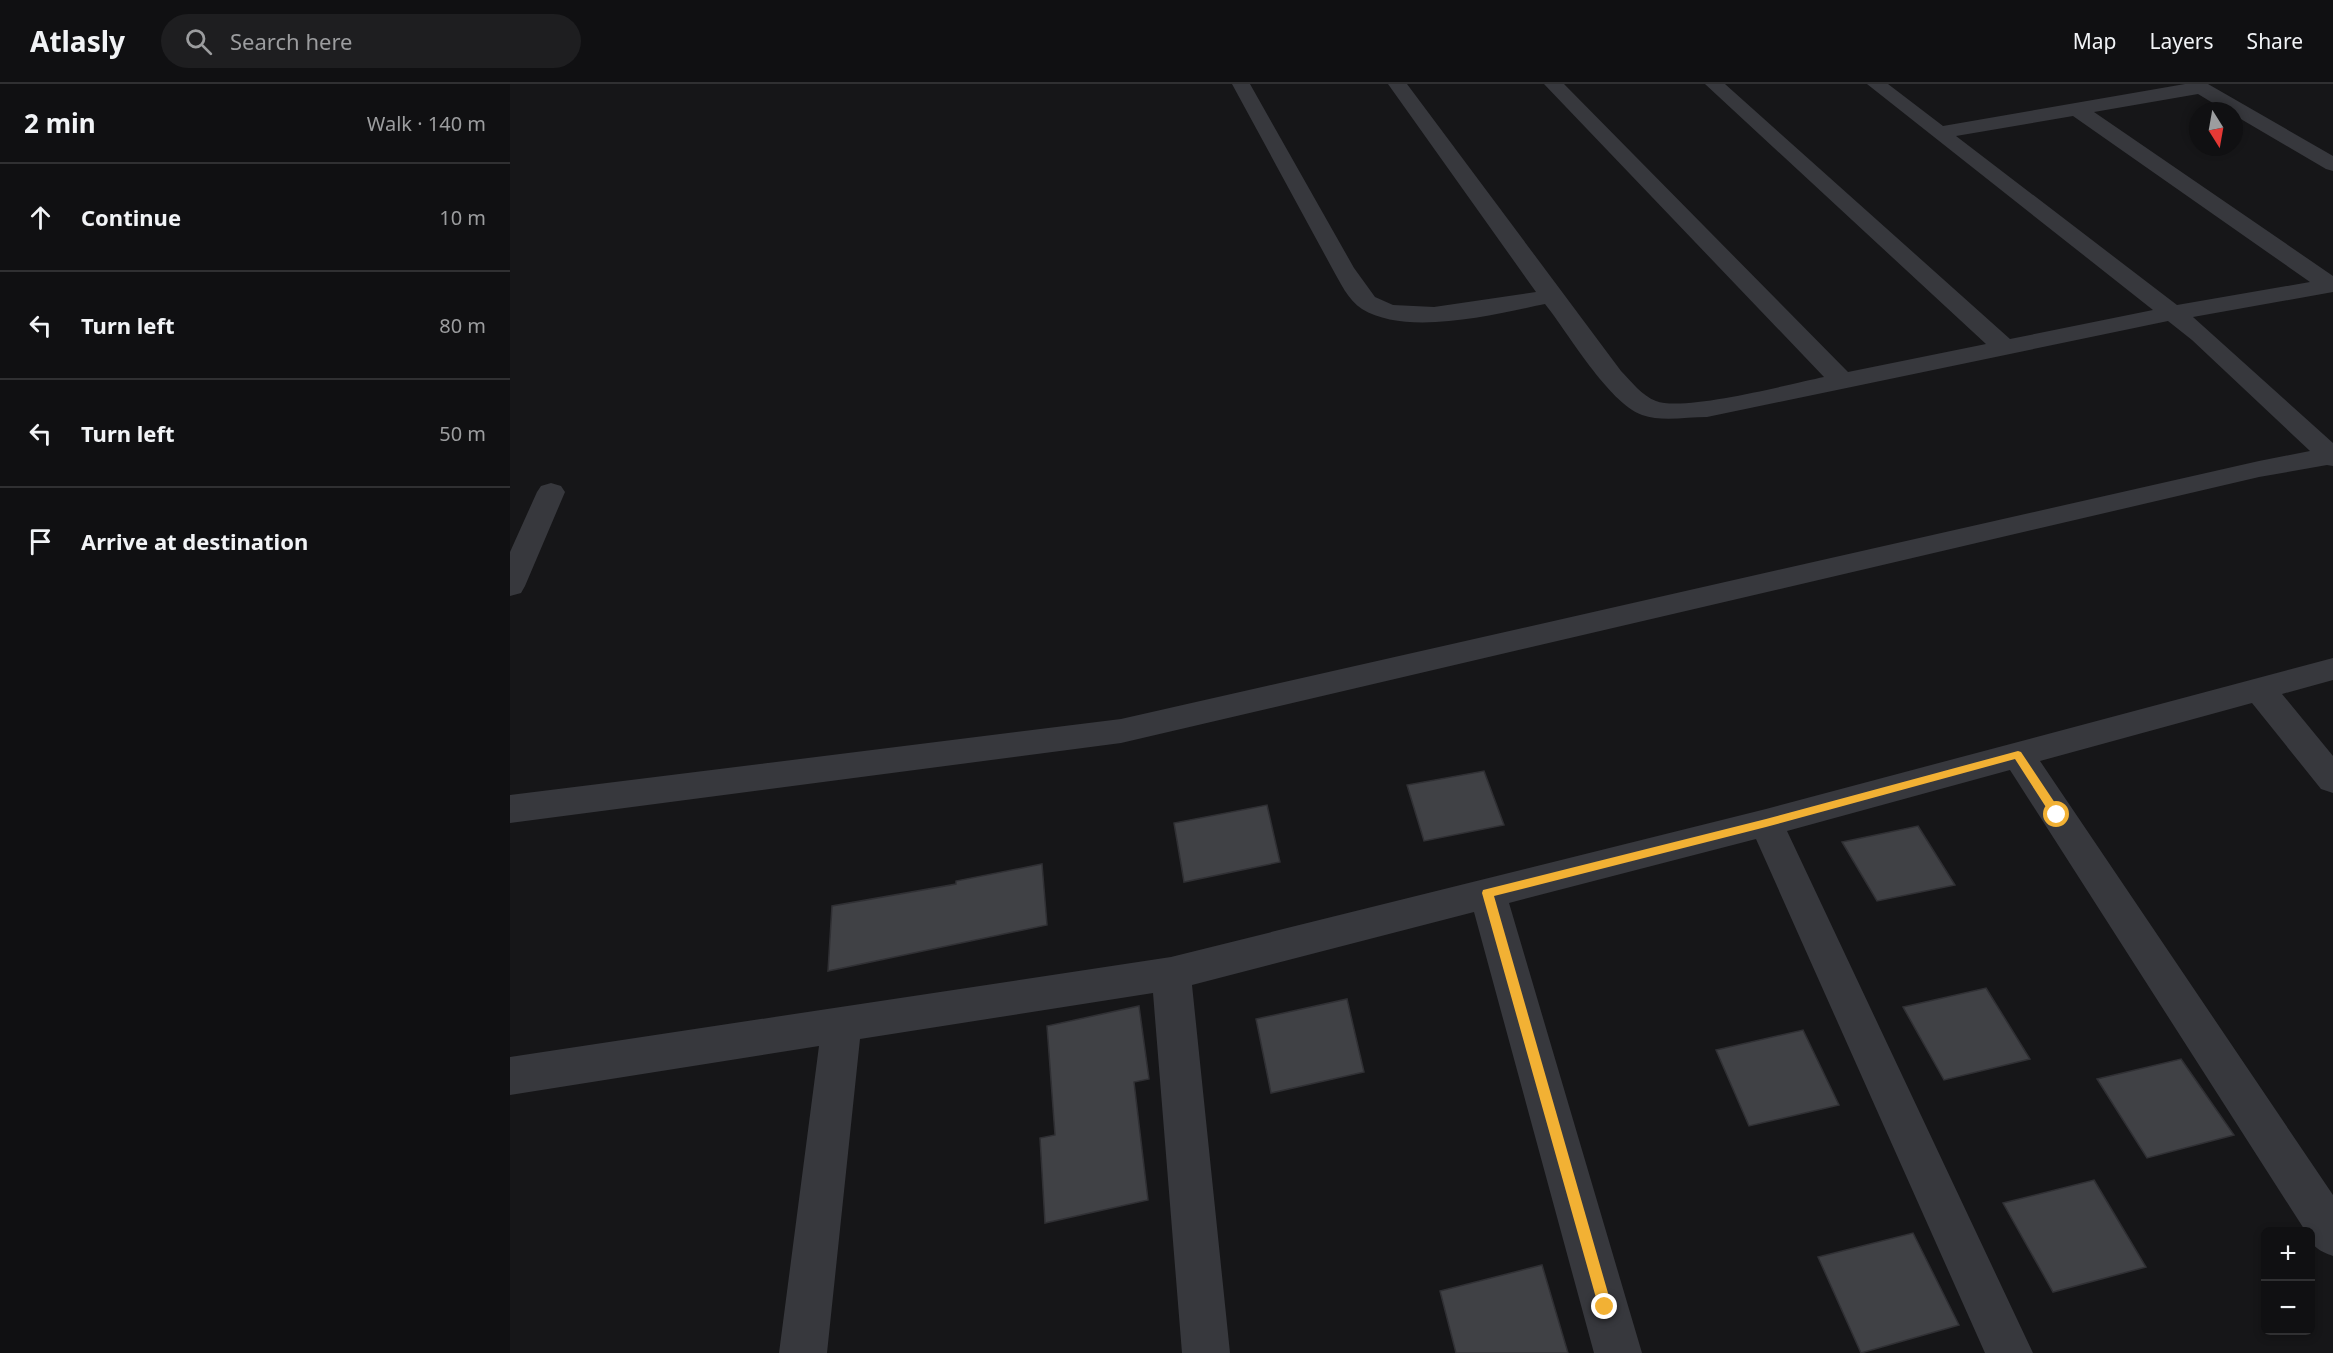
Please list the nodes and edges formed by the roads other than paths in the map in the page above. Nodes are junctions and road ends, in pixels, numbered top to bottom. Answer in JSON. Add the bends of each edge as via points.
{"nodes":[{"id":1,"x":1241,"y":84,"type":"edge"},
{"id":2,"x":1397,"y":84,"type":"edge"},
{"id":3,"x":1553,"y":84,"type":"edge"},
{"id":4,"x":1714,"y":84,"type":"edge"},
{"id":5,"x":1876,"y":84,"type":"edge"},
{"id":6,"x":2198,"y":86,"type":"edge"},
{"id":7,"x":2076,"y":109,"type":"junction"},
{"id":8,"x":1939,"y":133,"type":"junction"},
{"id":9,"x":2333,"y":165,"type":"edge"},
{"id":10,"x":2331,"y":285,"type":"edge"},
{"id":11,"x":1551,"y":296,"type":"junction"},
{"id":12,"x":2173,"y":313,"type":"junction"},
{"id":13,"x":2005,"y":348,"type":"junction"},
{"id":14,"x":1843,"y":382,"type":"junction"},
{"id":15,"x":2332,"y":457,"type":"edge"},
{"id":16,"x":551,"y":492,"type":"dead end"},
{"id":17,"x":510,"y":585,"type":"edge"},
{"id":18,"x":2333,"y":669,"type":"edge"},
{"id":19,"x":2259,"y":689,"type":"junction"},
{"id":20,"x":2018,"y":755,"type":"junction"},
{"id":21,"x":2333,"y":780,"type":"edge"},
{"id":22,"x":510,"y":809,"type":"edge"},
{"id":23,"x":1766,"y":823,"type":"junction"},
{"id":24,"x":1487,"y":893,"type":"junction"},
{"id":25,"x":1171,"y":974,"type":"junction"},
{"id":26,"x":842,"y":1024,"type":"junction"},
{"id":27,"x":510,"y":1076,"type":"edge"},
{"id":28,"x":2333,"y":1234,"type":"edge"},
{"id":29,"x":803,"y":1353,"type":"edge"},
{"id":30,"x":1206,"y":1353,"type":"edge"},
{"id":31,"x":1618,"y":1353,"type":"edge"},
{"id":32,"x":2008,"y":1353,"type":"edge"}],
"edges":[{"from":1,"to":11,"type":"street","via":[[1343,268],[1359,294],[1372,305],[1407,314],[1432,314]]},
{"from":2,"to":11,"type":"street"},
{"from":3,"to":14,"type":"street"},
{"from":4,"to":13,"type":"street"},
{"from":5,"to":8,"type":"street"},
{"from":6,"to":7,"type":"street"},
{"from":6,"to":9,"type":"street"},
{"from":7,"to":8,"type":"street"},
{"from":7,"to":10,"type":"street"},
{"from":8,"to":12,"type":"street"},
{"from":10,"to":12,"type":"street"},
{"from":11,"to":14,"type":"street","via":[[1600,361],[1650,409],[1707,409]]},
{"from":12,"to":13,"type":"street"},
{"from":12,"to":15,"type":"street"},
{"from":13,"to":14,"type":"street"},
{"from":15,"to":22,"type":"street","via":[[2236,475],[1121,731]]},
{"from":16,"to":17,"type":"street"},
{"from":18,"to":19,"type":"street"},
{"from":19,"to":20,"type":"street"},
{"from":19,"to":21,"type":"street"},
{"from":20,"to":23,"type":"street"},
{"from":20,"to":28,"type":"street"},
{"from":23,"to":24,"type":"street"},
{"from":23,"to":32,"type":"street"},
{"from":24,"to":25,"type":"street"},
{"from":24,"to":31,"type":"street"},
{"from":25,"to":26,"type":"street"},
{"from":25,"to":30,"type":"street"},
{"from":26,"to":27,"type":"street"},
{"from":26,"to":29,"type":"street"}]}
